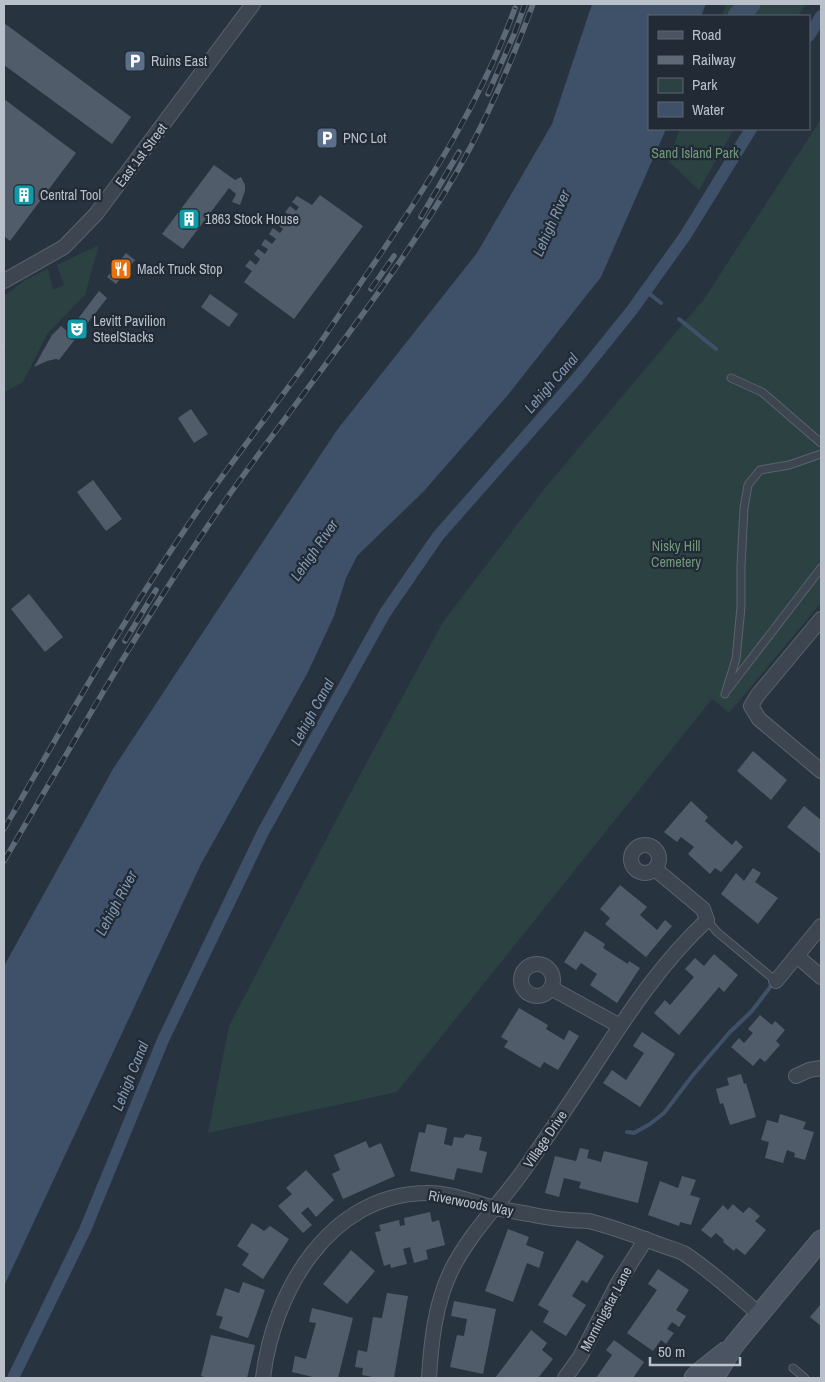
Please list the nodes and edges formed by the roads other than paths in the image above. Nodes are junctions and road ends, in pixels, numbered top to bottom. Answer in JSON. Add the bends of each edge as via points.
{"nodes":[{"id":1,"x":253,"y":4,"type":"edge"},
{"id":2,"x":4,"y":280,"type":"edge"},
{"id":3,"x":731,"y":378,"type":"dead end"},
{"id":4,"x":821,"y":443,"type":"edge"},
{"id":5,"x":821,"y":454,"type":"edge"},
{"id":6,"x":821,"y":568,"type":"edge"},
{"id":7,"x":821,"y":619,"type":"edge"},
{"id":8,"x":821,"y":771,"type":"edge"},
{"id":9,"x":655,"y":869,"type":"dead end"},
{"id":10,"x":707,"y":920,"type":"junction"},
{"id":11,"x":821,"y":926,"type":"edge"},
{"id":12,"x":796,"y":956,"type":"junction"},
{"id":13,"x":821,"y":977,"type":"edge"},
{"id":14,"x":776,"y":980,"type":"joint"},
{"id":15,"x":551,"y":988,"type":"dead end"},
{"id":16,"x":620,"y":1026,"type":"junction"},
{"id":17,"x":821,"y":1068,"type":"edge"},
{"id":18,"x":796,"y":1076,"type":"dead end"},
{"id":19,"x":495,"y":1208,"type":"junction"},
{"id":20,"x":646,"y":1239,"type":"junction"},
{"id":21,"x":821,"y":1240,"type":"edge"},
{"id":22,"x":759,"y":1314,"type":"junction"},
{"id":23,"x":734,"y":1345,"type":"junction"},
{"id":24,"x":793,"y":1368,"type":"dead end"},
{"id":25,"x":263,"y":1378,"type":"edge"},
{"id":26,"x":429,"y":1378,"type":"edge"},
{"id":27,"x":565,"y":1378,"type":"edge"},
{"id":28,"x":694,"y":1378,"type":"edge"},
{"id":29,"x":714,"y":1378,"type":"edge"},
{"id":30,"x":805,"y":1378,"type":"edge"}],
"edges":[{"from":1,"to":2,"type":"street","name":"East 1st Street","via":[[96,214],[64,246]]},
{"from":3,"to":4,"type":"lane","via":[[762,392]]},
{"from":5,"to":6,"type":"lane","via":[[789,465],[760,470],[748,484],[736,659],[725,694]]},
{"from":7,"to":8,"type":"street","via":[[751,706],[759,718]]},
{"from":9,"to":10,"type":"street","via":[[703,909]]},
{"from":10,"to":14,"type":"lane"},
{"from":10,"to":16,"type":"street","name":"Village Drive","via":[[671,957]]},
{"from":11,"to":12,"type":"street"},
{"from":12,"to":13,"type":"street"},
{"from":12,"to":14,"type":"street"},
{"from":15,"to":16,"type":"street"},
{"from":16,"to":19,"type":"street","name":"Village Drive","via":[[517,1181]]},
{"from":17,"to":18,"type":"street"},
{"from":19,"to":20,"type":"street","name":"Riverwoods Way","via":[[587,1221]]},
{"from":19,"to":25,"type":"street","name":"Riverwoods Way","via":[[444,1194],[411,1193],[370,1204],[346,1219],[314,1252],[286,1295],[266,1352]]},
{"from":19,"to":26,"type":"street","name":"Village Drive","via":[[470,1239],[442,1294]]},
{"from":20,"to":22,"type":"street","name":"Riverwoods Way","via":[[684,1253]]},
{"from":20,"to":27,"type":"street","name":"Morninigstar Lane","via":[[618,1282],[580,1357]]},
{"from":21,"to":22,"type":"street"},
{"from":22,"to":23,"type":"street"},
{"from":23,"to":28,"type":"street"},
{"from":23,"to":29,"type":"street"},
{"from":24,"to":30,"type":"lane"}]}
